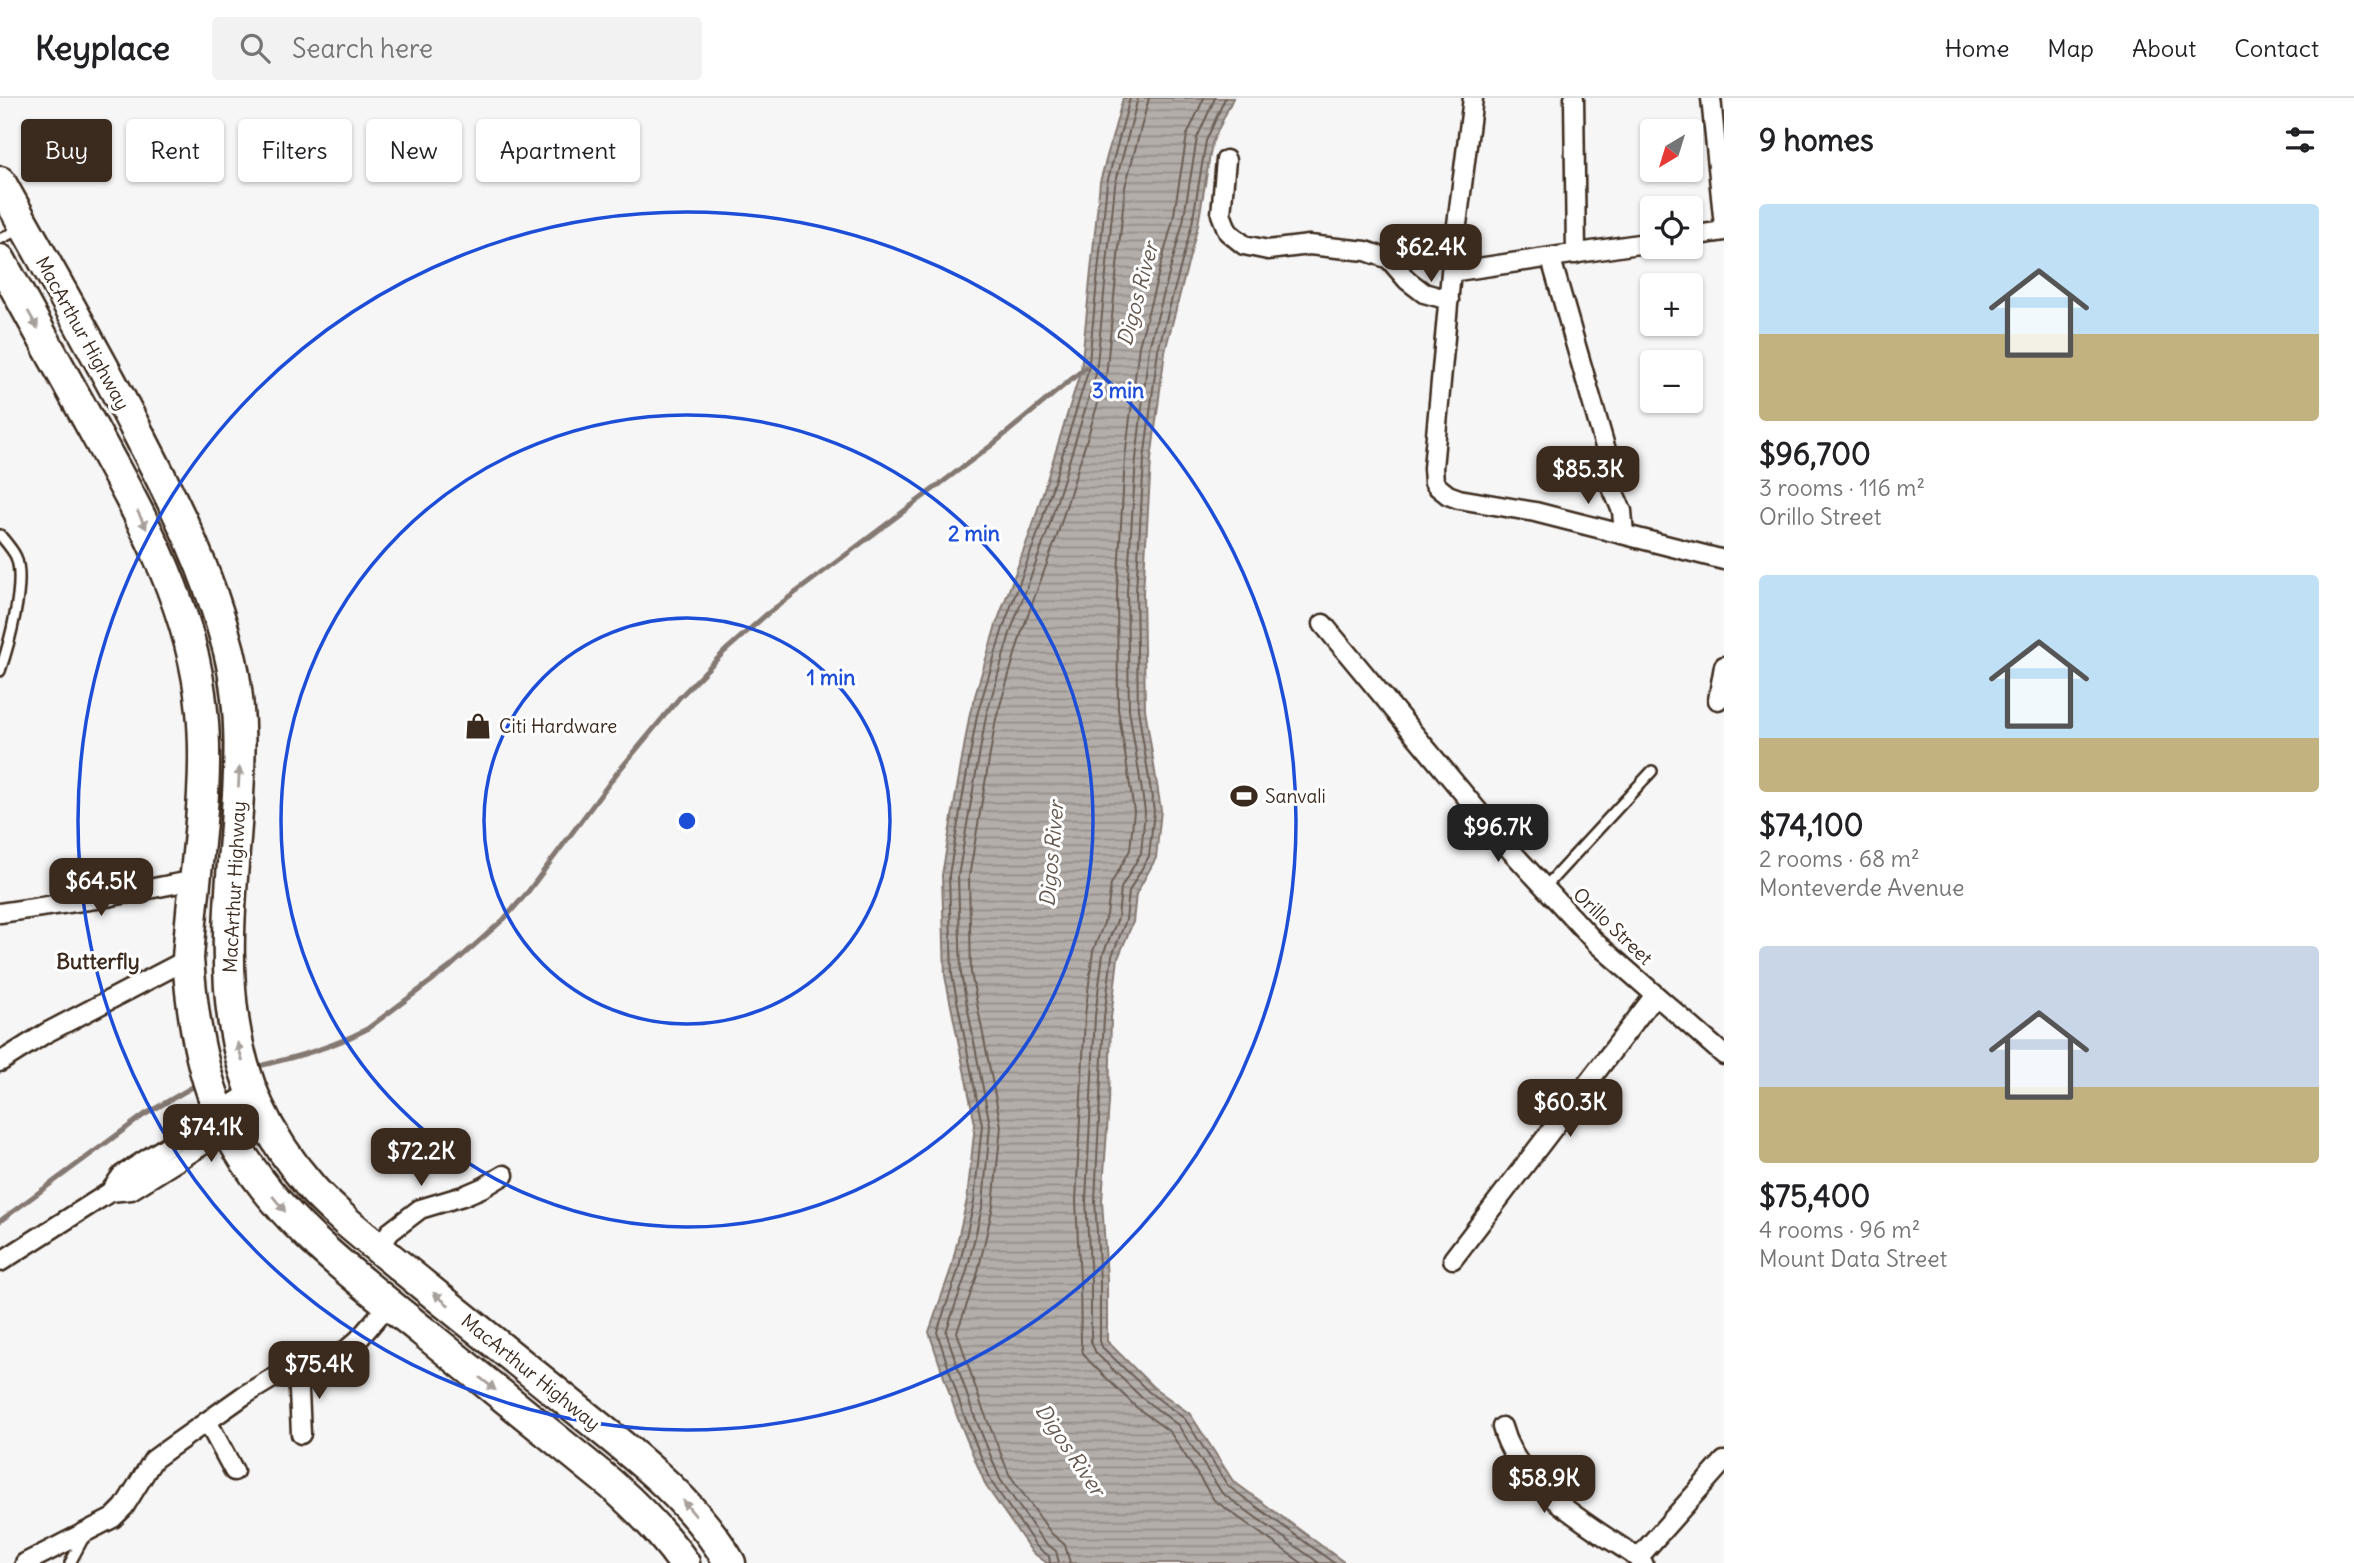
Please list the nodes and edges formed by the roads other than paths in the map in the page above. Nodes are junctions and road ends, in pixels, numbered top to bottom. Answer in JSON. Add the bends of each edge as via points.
{"nodes":[{"id":1,"x":1473,"y":98,"type":"edge"},
{"id":2,"x":1574,"y":98,"type":"edge"},
{"id":3,"x":1711,"y":98,"type":"edge"},
{"id":4,"x":1226,"y":160,"type":"dead end"},
{"id":5,"x":0,"y":182,"type":"edge"},
{"id":6,"x":1724,"y":229,"type":"edge"},
{"id":7,"x":12,"y":233,"type":"edge"},
{"id":8,"x":1703,"y":233,"type":"edge"},
{"id":9,"x":1640,"y":244,"type":"edge"},
{"id":10,"x":1576,"y":254,"type":"junction"},
{"id":11,"x":1551,"y":259,"type":"junction"},
{"id":12,"x":0,"y":260,"type":"edge"},
{"id":13,"x":1451,"y":272,"type":"junction"},
{"id":14,"x":1448,"y":300,"type":"junction"},
{"id":15,"x":1624,"y":534,"type":"junction"},
{"id":16,"x":0,"y":535,"type":"edge"},
{"id":17,"x":1724,"y":560,"type":"edge"},
{"id":18,"x":1322,"y":624,"type":"dead end"},
{"id":19,"x":1724,"y":666,"type":"edge"},
{"id":20,"x":0,"y":671,"type":"edge"},
{"id":21,"x":1718,"y":700,"type":"dead end"},
{"id":22,"x":1652,"y":771,"type":"dead end"},
{"id":23,"x":195,"y":880,"type":"junction"},
{"id":24,"x":1545,"y":887,"type":"junction"},
{"id":25,"x":0,"y":913,"type":"edge"},
{"id":26,"x":188,"y":959,"type":"junction"},
{"id":27,"x":1655,"y":995,"type":"junction"},
{"id":28,"x":1724,"y":1055,"type":"edge"},
{"id":29,"x":0,"y":1062,"type":"edge"},
{"id":30,"x":255,"y":1101,"type":"junction"},
{"id":31,"x":224,"y":1122,"type":"junction"},
{"id":32,"x":504,"y":1175,"type":"dead end"},
{"id":33,"x":379,"y":1249,"type":"junction"},
{"id":34,"x":1453,"y":1259,"type":"dead end"},
{"id":35,"x":0,"y":1262,"type":"edge"},
{"id":36,"x":388,"y":1304,"type":"junction"},
{"id":37,"x":298,"y":1370,"type":"junction"},
{"id":38,"x":207,"y":1421,"type":"junction"},
{"id":39,"x":1502,"y":1427,"type":"dead end"},
{"id":40,"x":301,"y":1434,"type":"dead end"},
{"id":41,"x":1724,"y":1461,"type":"edge"},
{"id":42,"x":234,"y":1471,"type":"dead end"},
{"id":43,"x":88,"y":1530,"type":"junction"},
{"id":44,"x":1641,"y":1561,"type":"edge"},
{"id":45,"x":25,"y":1563,"type":"edge"},
{"id":46,"x":70,"y":1563,"type":"edge"},
{"id":47,"x":684,"y":1563,"type":"edge"},
{"id":48,"x":730,"y":1563,"type":"edge"}],
"edges":[{"from":1,"to":13,"type":"street"},
{"from":2,"to":10,"type":"street"},
{"from":3,"to":6,"type":"street"},
{"from":4,"to":14,"type":"street","via":[[1221,214],[1228,232],[1244,245],[1268,250],[1309,245],[1366,251],[1389,259],[1424,293]]},
{"from":5,"to":7,"type":"highway","name":"MacArthur Highway"},
{"from":6,"to":8,"type":"street"},
{"from":30,"to":7,"type":"highway","name":"MacArthur Highway","one_way":true,"via":[[234,1027],[227,965],[240,753],[239,707],[230,655],[202,564],[121,399]]},
{"from":9,"to":10,"type":"street"},
{"from":10,"to":11,"type":"street"},
{"from":11,"to":13,"type":"street"},
{"from":11,"to":15,"type":"street","via":[[1608,457],[1605,472],[1622,512]]},
{"from":12,"to":23,"type":"highway","name":"MacArthur Highway","one_way":true,"via":[[144,522],[177,604],[202,711],[203,775]]},
{"from":13,"to":14,"type":"street"},
{"from":14,"to":15,"type":"street","via":[[1432,473],[1438,487],[1460,499]]},
{"from":15,"to":17,"type":"street"},
{"from":16,"to":20,"type":"lane","via":[[16,557],[19,575],[11,641]]},
{"from":18,"to":24,"type":"street","name":"Orillo Street"},
{"from":19,"to":21,"type":"street"},
{"from":22,"to":24,"type":"lane"},
{"from":23,"to":25,"type":"street"},
{"from":23,"to":26,"type":"highway","name":"MacArthur Highway"},
{"from":24,"to":27,"type":"street","name":"Orillo Street","via":[[1595,942]]},
{"from":26,"to":29,"type":"street"},
{"from":26,"to":31,"type":"highway","name":"MacArthur Highway","via":[[199,1049]]},
{"from":27,"to":28,"type":"street","name":"Orillo Street"},
{"from":27,"to":34,"type":"street"},
{"from":30,"to":31,"type":"street"},
{"from":30,"to":33,"type":"highway","name":"MacArthur Highway","via":[[312,1188]]},
{"from":31,"to":35,"type":"street","via":[[122,1175],[110,1192]]},
{"from":31,"to":36,"type":"highway","name":"MacArthur Highway","one_way":true,"via":[[288,1216]]},
{"from":32,"to":33,"type":"street","via":[[463,1196],[420,1209],[390,1232]]},
{"from":48,"to":33,"type":"highway","name":"MacArthur Highway","one_way":true,"via":[[675,1492]]},
{"from":36,"to":37,"type":"street","via":[[343,1353]]},
{"from":36,"to":47,"type":"highway","name":"MacArthur Highway","one_way":true,"via":[[611,1484],[650,1520]]},
{"from":37,"to":38,"type":"street","via":[[271,1379]]},
{"from":37,"to":40,"type":"street"},
{"from":38,"to":42,"type":"street"},
{"from":38,"to":43,"type":"street","via":[[153,1461],[113,1518]]},
{"from":39,"to":44,"type":"street","via":[[1511,1453],[1530,1476],[1571,1513]]},
{"from":41,"to":44,"type":"street"},
{"from":43,"to":45,"type":"street"},
{"from":43,"to":46,"type":"lane"}]}
